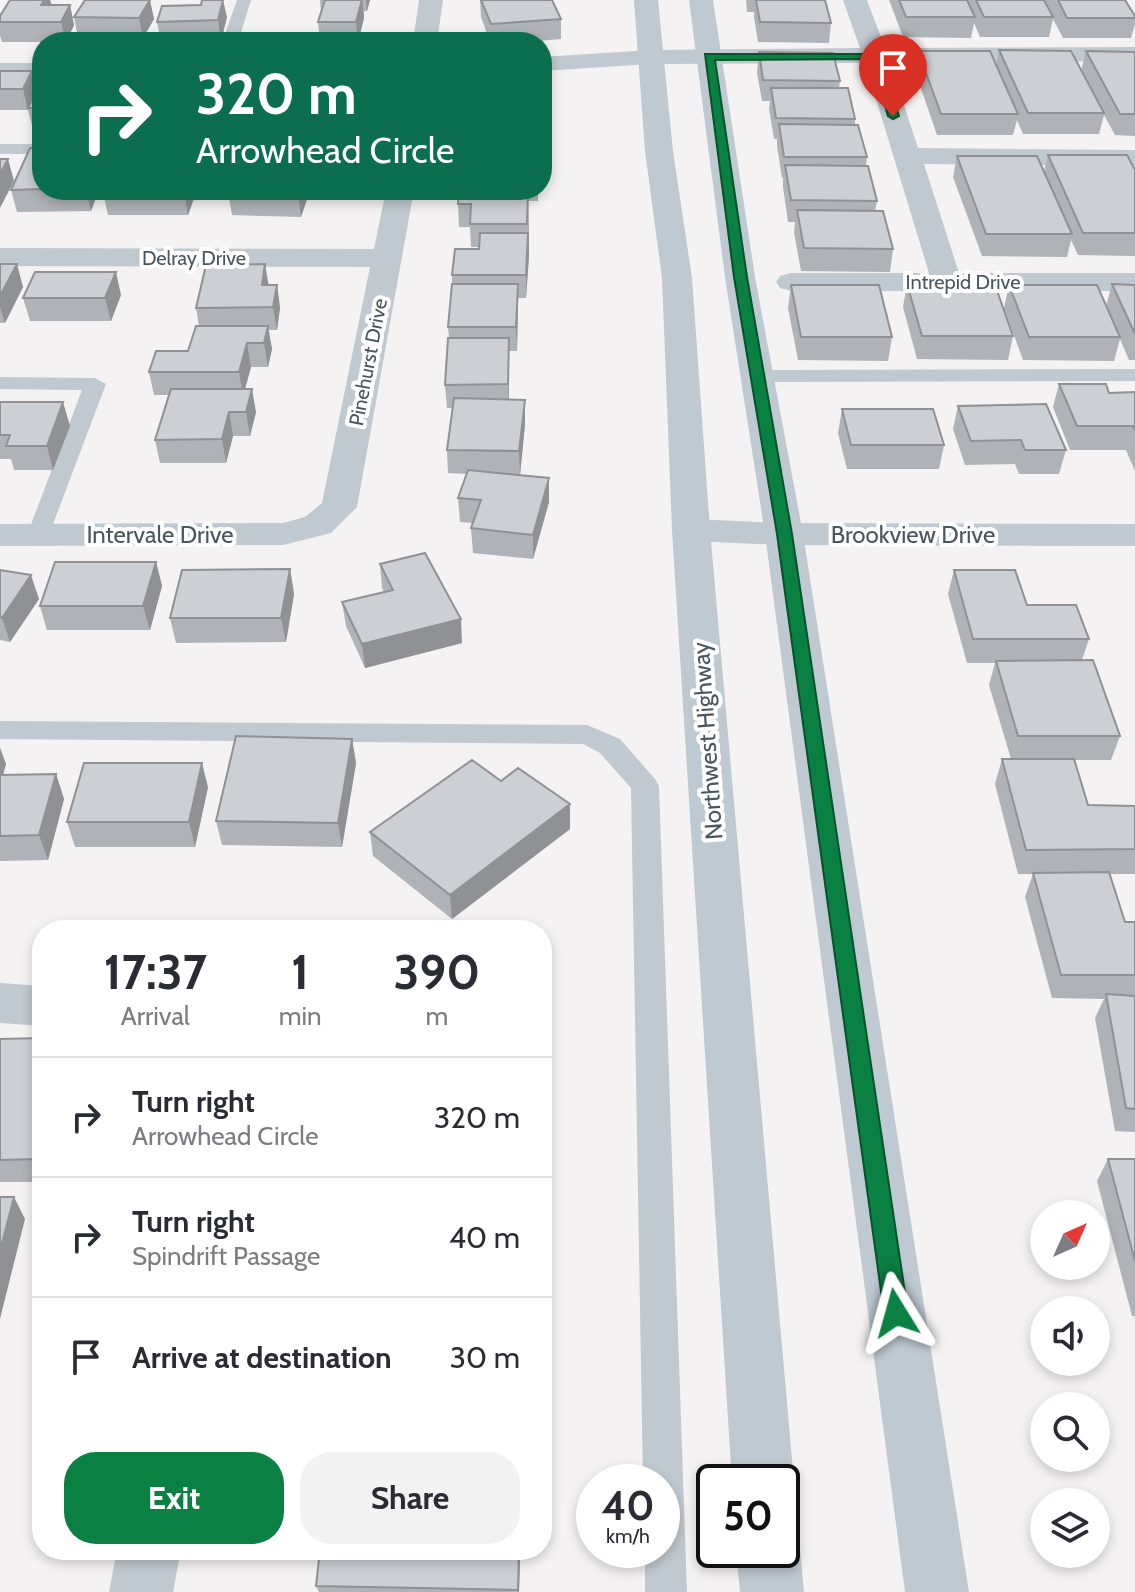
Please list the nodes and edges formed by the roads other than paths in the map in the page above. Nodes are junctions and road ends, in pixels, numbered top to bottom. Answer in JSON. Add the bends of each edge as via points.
{"nodes":[{"id":1,"x":244,"y":0,"type":"edge"},
{"id":2,"x":431,"y":0,"type":"edge"},
{"id":3,"x":646,"y":0,"type":"edge"},
{"id":4,"x":701,"y":0,"type":"edge"},
{"id":5,"x":855,"y":0,"type":"edge"},
{"id":6,"x":233,"y":32,"type":"edge"},
{"id":7,"x":426,"y":32,"type":"edge"},
{"id":8,"x":1135,"y":54,"type":"edge"},
{"id":9,"x":876,"y":56,"type":"junction"},
{"id":10,"x":651,"y":57,"type":"junction"},
{"id":11,"x":709,"y":57,"type":"junction"},
{"id":12,"x":552,"y":63,"type":"edge"},
{"id":13,"x":0,"y":70,"type":"edge"},
{"id":14,"x":32,"y":70,"type":"edge"},
{"id":15,"x":0,"y":149,"type":"edge"},
{"id":16,"x":32,"y":149,"type":"edge"},
{"id":17,"x":905,"y":156,"type":"junction"},
{"id":18,"x":1135,"y":158,"type":"edge"},
{"id":19,"x":398,"y":200,"type":"edge"},
{"id":20,"x":0,"y":257,"type":"edge"},
{"id":21,"x":389,"y":258,"type":"junction"},
{"id":22,"x":947,"y":281,"type":"junction"},
{"id":23,"x":791,"y":282,"type":"edge"},
{"id":24,"x":1135,"y":282,"type":"edge"},
{"id":25,"x":1135,"y":375,"type":"edge"},
{"id":26,"x":757,"y":376,"type":"junction"},
{"id":27,"x":0,"y":383,"type":"edge"},
{"id":28,"x":318,"y":525,"type":"joint"},
{"id":29,"x":691,"y":530,"type":"junction"},
{"id":30,"x":784,"y":534,"type":"junction"},
{"id":31,"x":0,"y":535,"type":"edge"},
{"id":32,"x":39,"y":535,"type":"junction"},
{"id":33,"x":1135,"y":535,"type":"edge"},
{"id":34,"x":0,"y":730,"type":"edge"},
{"id":35,"x":0,"y":1003,"type":"edge"},
{"id":36,"x":32,"y":1005,"type":"edge"},
{"id":37,"x":762,"y":1464,"type":"edge"},
{"id":38,"x":147,"y":1560,"type":"edge"},
{"id":39,"x":770,"y":1568,"type":"edge"},
{"id":40,"x":141,"y":1592,"type":"edge"},
{"id":41,"x":666,"y":1592,"type":"edge"},
{"id":42,"x":772,"y":1592,"type":"edge"},
{"id":43,"x":937,"y":1592,"type":"edge"}],
"edges":[{"from":1,"to":6,"type":"lane"},
{"from":2,"to":7,"type":"street"},
{"from":3,"to":10,"type":"main road","name":"Northwest Highway"},
{"from":4,"to":11,"type":"main road"},
{"from":5,"to":9,"type":"street"},
{"from":8,"to":9,"type":"street"},
{"from":9,"to":11,"type":"street"},
{"from":9,"to":17,"type":"street"},
{"from":10,"to":11,"type":"street"},
{"from":10,"to":12,"type":"street"},
{"from":10,"to":29,"type":"main road","name":"Northwest Highway","via":[[677,278]]},
{"from":11,"to":26,"type":"main road"},
{"from":13,"to":14,"type":"street"},
{"from":15,"to":16,"type":"lane"},
{"from":17,"to":18,"type":"street"},
{"from":17,"to":22,"type":"street"},
{"from":19,"to":21,"type":"street","name":"Pinehurst Drive"},
{"from":20,"to":21,"type":"street","name":"Delray Drive"},
{"from":21,"to":28,"type":"street","name":"Pinehurst Drive","via":[[339,507]]},
{"from":22,"to":23,"type":"street","name":"Intrepid Drive"},
{"from":22,"to":24,"type":"street","name":"Intrepid Drive"},
{"from":25,"to":26,"type":"lane"},
{"from":26,"to":30,"type":"main road"},
{"from":27,"to":32,"type":"lane","via":[[95,384]]},
{"from":28,"to":32,"type":"street","name":"Intervale Drive","via":[[283,534]]},
{"from":29,"to":30,"type":"street","name":"Brookview Drive"},
{"from":29,"to":37,"type":"main road","name":"Northwest Highway"},
{"from":30,"to":33,"type":"street","name":"Brookview Drive"},
{"from":30,"to":43,"type":"main road"},
{"from":31,"to":32,"type":"street","name":"Intervale Drive"},
{"from":34,"to":41,"type":"lane","via":[[587,735],[610,746],[645,786]]},
{"from":35,"to":36,"type":"street"},
{"from":38,"to":40,"type":"street"},
{"from":39,"to":42,"type":"main road"}]}
